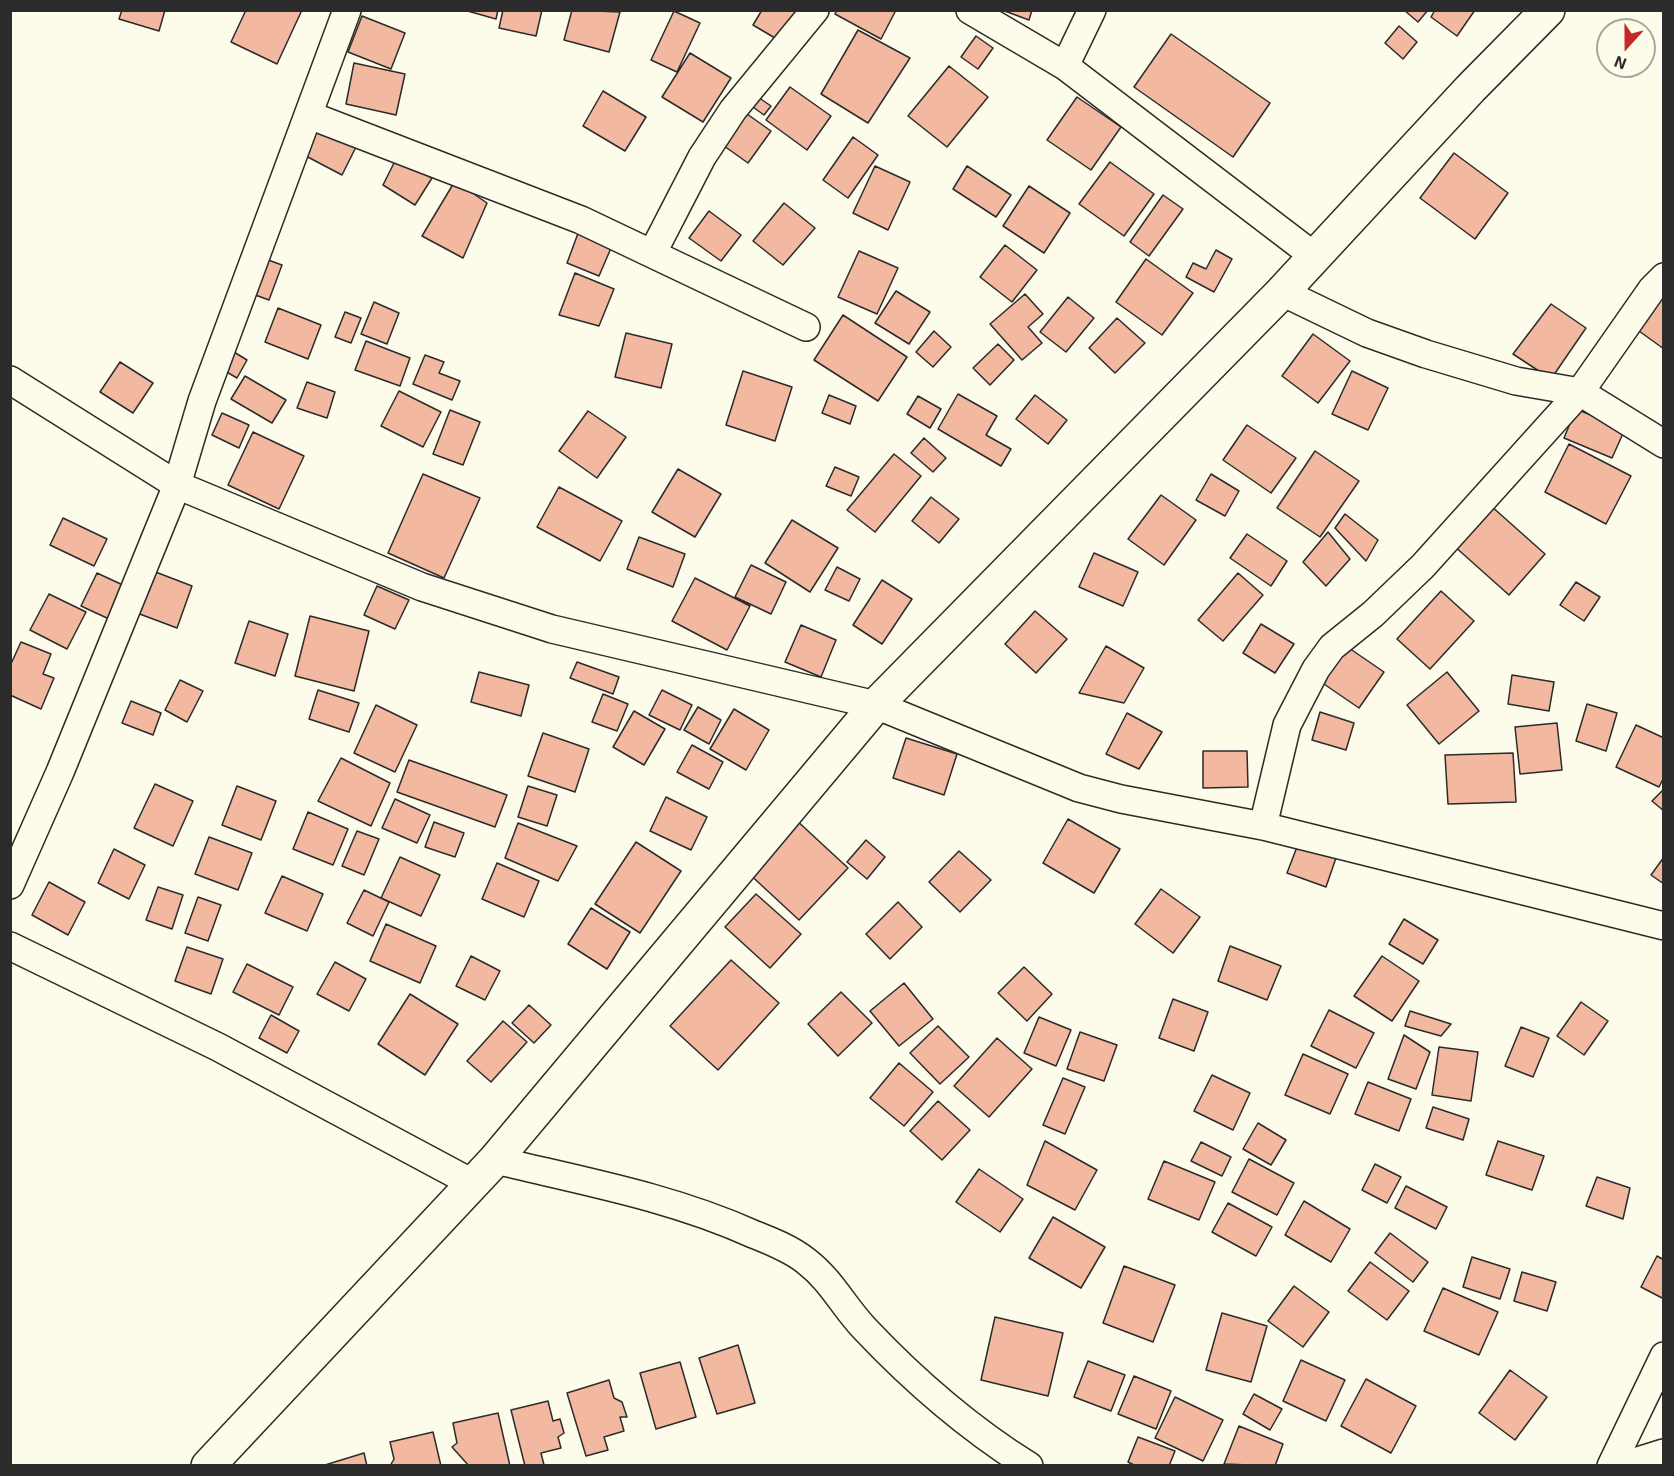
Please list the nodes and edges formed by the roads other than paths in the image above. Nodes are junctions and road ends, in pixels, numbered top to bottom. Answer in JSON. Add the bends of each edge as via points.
{"nodes":[{"id":1,"x":347,"y":10,"type":"edge"},
{"id":2,"x":815,"y":10,"type":"edge"},
{"id":3,"x":970,"y":10,"type":"edge"},
{"id":4,"x":1092,"y":10,"type":"edge"},
{"id":5,"x":1548,"y":10,"type":"edge"},
{"id":6,"x":1065,"y":66,"type":"junction"},
{"id":7,"x":309,"y":115,"type":"junction"},
{"id":8,"x":652,"y":252,"type":"junction"},
{"id":9,"x":1314,"y":256,"type":"junction"},
{"id":10,"x":1664,"y":277,"type":"edge"},
{"id":11,"x":1282,"y":292,"type":"junction"},
{"id":12,"x":806,"y":327,"type":"dead end"},
{"id":13,"x":10,"y":380,"type":"edge"},
{"id":14,"x":1580,"y":392,"type":"junction"},
{"id":15,"x":1664,"y":444,"type":"edge"},
{"id":16,"x":177,"y":485,"type":"junction"},
{"id":17,"x":876,"y":705,"type":"junction"},
{"id":18,"x":1263,"y":826,"type":"junction"},
{"id":19,"x":10,"y":885,"type":"edge"},
{"id":20,"x":1664,"y":926,"type":"edge"},
{"id":21,"x":10,"y":946,"type":"edge"},
{"id":22,"x":485,"y":1172,"type":"junction"},
{"id":23,"x":1664,"y":1356,"type":"edge"},
{"id":24,"x":1664,"y":1456,"type":"edge"},
{"id":25,"x":208,"y":1466,"type":"edge"},
{"id":26,"x":1029,"y":1466,"type":"edge"},
{"id":27,"x":1611,"y":1466,"type":"edge"},
{"id":28,"x":1632,"y":1466,"type":"edge"}],
"edges":[{"from":1,"to":7,"type":"street"},
{"from":2,"to":8,"type":"street","via":[[733,110],[702,157]]},
{"from":3,"to":6,"type":"street"},
{"from":4,"to":6,"type":"street"},
{"from":5,"to":9,"type":"street"},
{"from":6,"to":9,"type":"street"},
{"from":7,"to":8,"type":"street","via":[[581,220]]},
{"from":7,"to":16,"type":"street","via":[[202,401]]},
{"from":8,"to":12,"type":"street"},
{"from":9,"to":11,"type":"street"},
{"from":10,"to":14,"type":"street"},
{"from":11,"to":14,"type":"street","via":[[1366,333],[1426,354],[1516,381]]},
{"from":11,"to":17,"type":"street"},
{"from":13,"to":16,"type":"street"},
{"from":14,"to":15,"type":"street"},
{"from":14,"to":18,"type":"street","via":[[1423,566],[1332,647],[1287,725]]},
{"from":16,"to":17,"type":"street","via":[[422,587],[552,628]]},
{"from":16,"to":19,"type":"street"},
{"from":17,"to":18,"type":"street","via":[[1079,788]]},
{"from":17,"to":22,"type":"street"},
{"from":18,"to":20,"type":"street"},
{"from":21,"to":22,"type":"street"},
{"from":22,"to":25,"type":"street"},
{"from":22,"to":26,"type":"street","via":[[636,1193],[714,1216],[804,1259],[831,1282],[862,1326],[902,1368],[980,1436]]},
{"from":23,"to":27,"type":"street"},
{"from":24,"to":28,"type":"street"}]}
